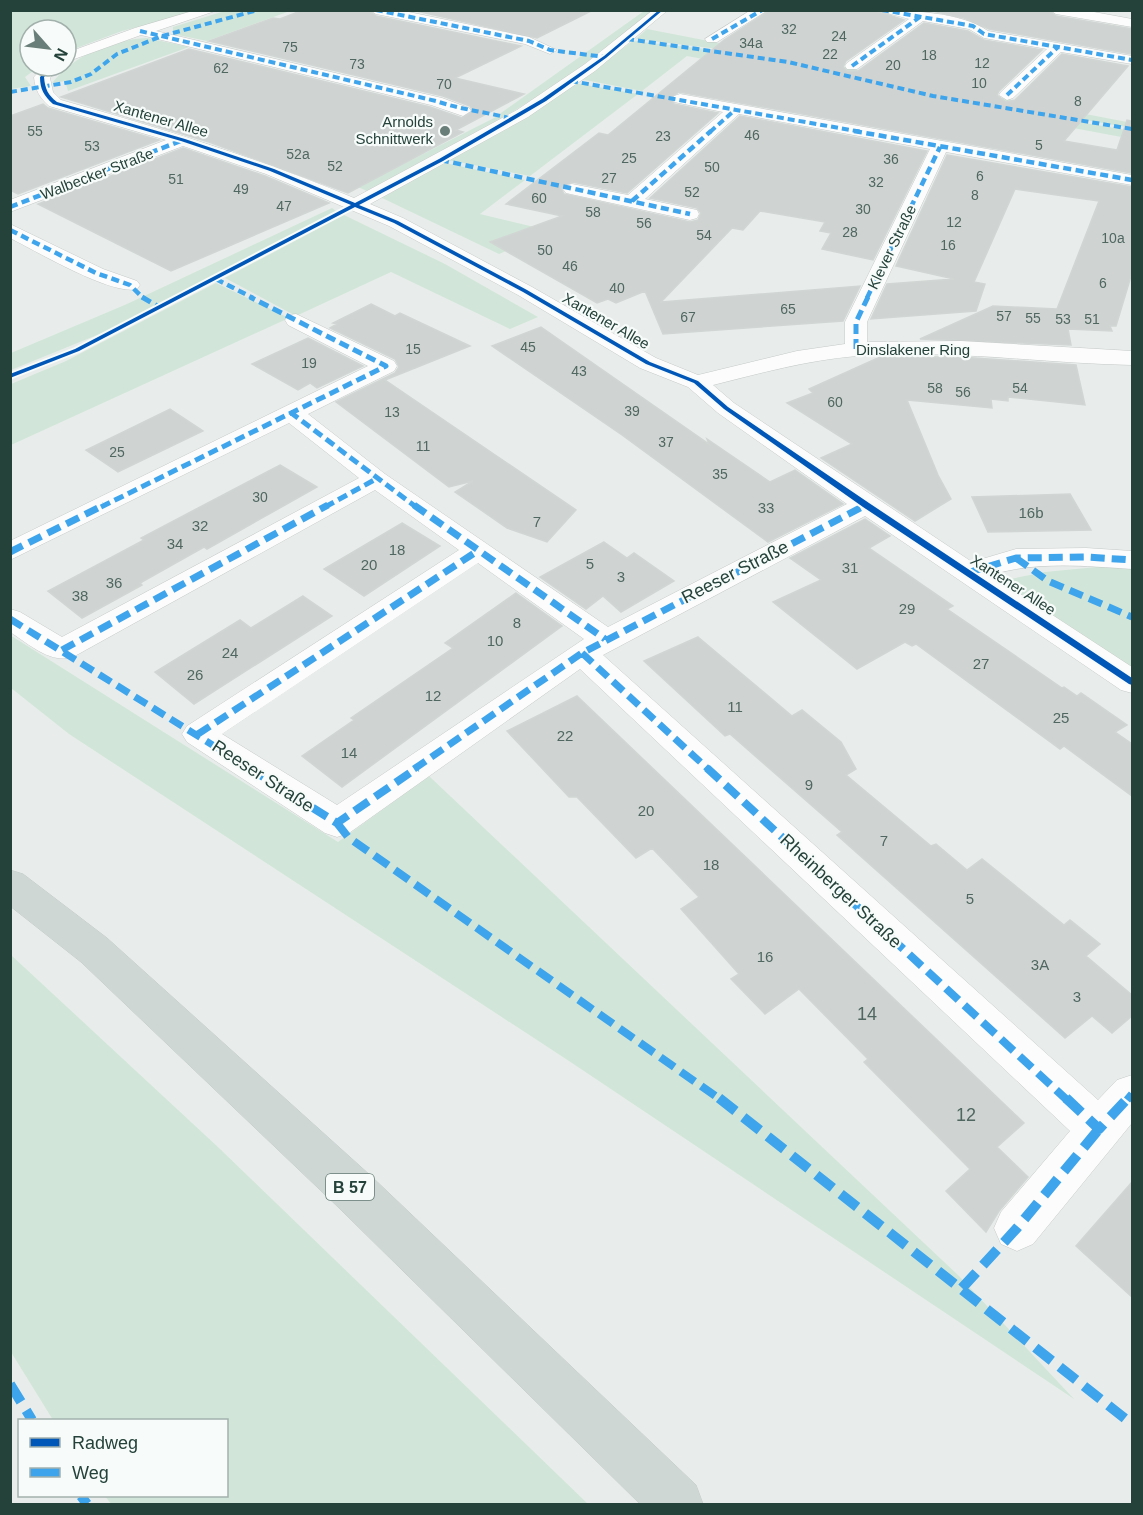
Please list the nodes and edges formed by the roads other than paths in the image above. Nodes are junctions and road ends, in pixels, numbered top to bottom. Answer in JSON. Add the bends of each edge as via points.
{"nodes":[{"id":1,"x":212,"y":10,"type":"edge"},
{"id":2,"x":376,"y":10,"type":"edge"},
{"id":3,"x":662,"y":10,"type":"edge"},
{"id":4,"x":762,"y":10,"type":"edge"},
{"id":5,"x":882,"y":10,"type":"edge"},
{"id":6,"x":1056,"y":10,"type":"edge"},
{"id":7,"x":920,"y":17,"type":"junction"},
{"id":8,"x":1132,"y":23,"type":"edge"},
{"id":9,"x":140,"y":31,"type":"junction"},
{"id":10,"x":711,"y":39,"type":"dead end"},
{"id":11,"x":1058,"y":47,"type":"junction"},
{"id":12,"x":550,"y":50,"type":"dead end"},
{"id":13,"x":78,"y":54,"type":"edge"},
{"id":14,"x":1132,"y":60,"type":"edge"},
{"id":15,"x":852,"y":66,"type":"dead end"},
{"id":16,"x":42,"y":78,"type":"edge"},
{"id":17,"x":1007,"y":95,"type":"dead end"},
{"id":18,"x":680,"y":99,"type":"dead end"},
{"id":19,"x":736,"y":109,"type":"junction"},
{"id":20,"x":463,"y":111,"type":"dead end"},
{"id":21,"x":183,"y":140,"type":"junction"},
{"id":22,"x":940,"y":147,"type":"junction"},
{"id":23,"x":1132,"y":180,"type":"edge"},
{"id":24,"x":572,"y":189,"type":"dead end"},
{"id":25,"x":632,"y":201,"type":"junction"},
{"id":26,"x":356,"y":204,"type":"junction"},
{"id":27,"x":10,"y":207,"type":"edge"},
{"id":28,"x":690,"y":214,"type":"dead end"},
{"id":29,"x":10,"y":230,"type":"edge"},
{"id":30,"x":130,"y":285,"type":"dead end"},
{"id":31,"x":296,"y":320,"type":"dead end"},
{"id":32,"x":856,"y":349,"type":"junction"},
{"id":33,"x":1132,"y":358,"type":"edge"},
{"id":34,"x":696,"y":382,"type":"junction"},
{"id":35,"x":290,"y":412,"type":"junction"},
{"id":36,"x":376,"y":479,"type":"junction"},
{"id":37,"x":866,"y":505,"type":"junction"},
{"id":38,"x":479,"y":550,"type":"junction"},
{"id":39,"x":10,"y":552,"type":"edge"},
{"id":40,"x":1132,"y":560,"type":"edge"},
{"id":41,"x":967,"y":573,"type":"junction"},
{"id":42,"x":10,"y":619,"type":"edge"},
{"id":43,"x":594,"y":646,"type":"junction"},
{"id":44,"x":1132,"y":682,"type":"edge"},
{"id":45,"x":10,"y":885,"type":"edge"},
{"id":46,"x":1132,"y":1094,"type":"edge"},
{"id":47,"x":1099,"y":1129,"type":"junction"},
{"id":48,"x":1017,"y":1228,"type":"dead end"},
{"id":49,"x":676,"y":1504,"type":"edge"}],
"edges":[{"from":1,"to":9,"type":"street"},
{"from":2,"to":12,"type":"street","via":[[529,41]]},
{"from":3,"to":26,"type":"street","via":[[544,100]]},
{"from":4,"to":10,"type":"street"},
{"from":5,"to":7,"type":"street"},
{"from":6,"to":8,"type":"street"},
{"from":7,"to":11,"type":"street","via":[[973,26],[984,34]]},
{"from":7,"to":15,"type":"street"},
{"from":9,"to":13,"type":"street"},
{"from":9,"to":20,"type":"street","via":[[436,100]]},
{"from":11,"to":14,"type":"street"},
{"from":11,"to":17,"type":"street"},
{"from":16,"to":21,"type":"street","name":"Xantener Allee","via":[[46,96],[55,103]]},
{"from":18,"to":19,"type":"street"},
{"from":19,"to":22,"type":"street"},
{"from":19,"to":25,"type":"street"},
{"from":21,"to":26,"type":"street","name":"Xantener Allee"},
{"from":21,"to":27,"type":"street","name":"Walbecker Straße"},
{"from":22,"to":23,"type":"street"},
{"from":22,"to":32,"type":"street","name":"Klever Straße","via":[[856,322]]},
{"from":24,"to":25,"type":"street"},
{"from":25,"to":28,"type":"street"},
{"from":26,"to":34,"type":"street","name":"Xantener Allee","via":[[504,280],[648,363]]},
{"from":29,"to":30,"type":"street","via":[[96,273]]},
{"from":31,"to":35,"type":"street","via":[[386,366]]},
{"from":32,"to":33,"type":"street","name":"Dinslakener Ring","via":[[923,347]]},
{"from":32,"to":34,"type":"street","name":"Dinslakener Ring","via":[[778,362]]},
{"from":34,"to":37,"type":"street","name":"Xantener Allee","via":[[726,408]]},
{"from":35,"to":36,"type":"street"},
{"from":35,"to":39,"type":"street"},
{"from":36,"to":38,"type":"street"},
{"from":36,"to":42,"type":"street","via":[[62,650]]},
{"from":37,"to":41,"type":"street","name":"Xantener Allee"},
{"from":37,"to":43,"type":"street","name":"Reeser Straße"},
{"from":38,"to":43,"type":"street"},
{"from":38,"to":43,"type":"street","name":"Reeser Straße","via":[[198,734],[337,823]]},
{"from":40,"to":41,"type":"street","via":[[1016,558]]},
{"from":41,"to":44,"type":"street","name":"Xantener Allee"},
{"from":43,"to":47,"type":"street","name":"Rheinberger Straße"},
{"from":45,"to":49,"type":"main road","number":"B 57","via":[[93,950],[346,1184]]},
{"from":46,"to":47,"type":"street"},
{"from":47,"to":48,"type":"street"}]}
